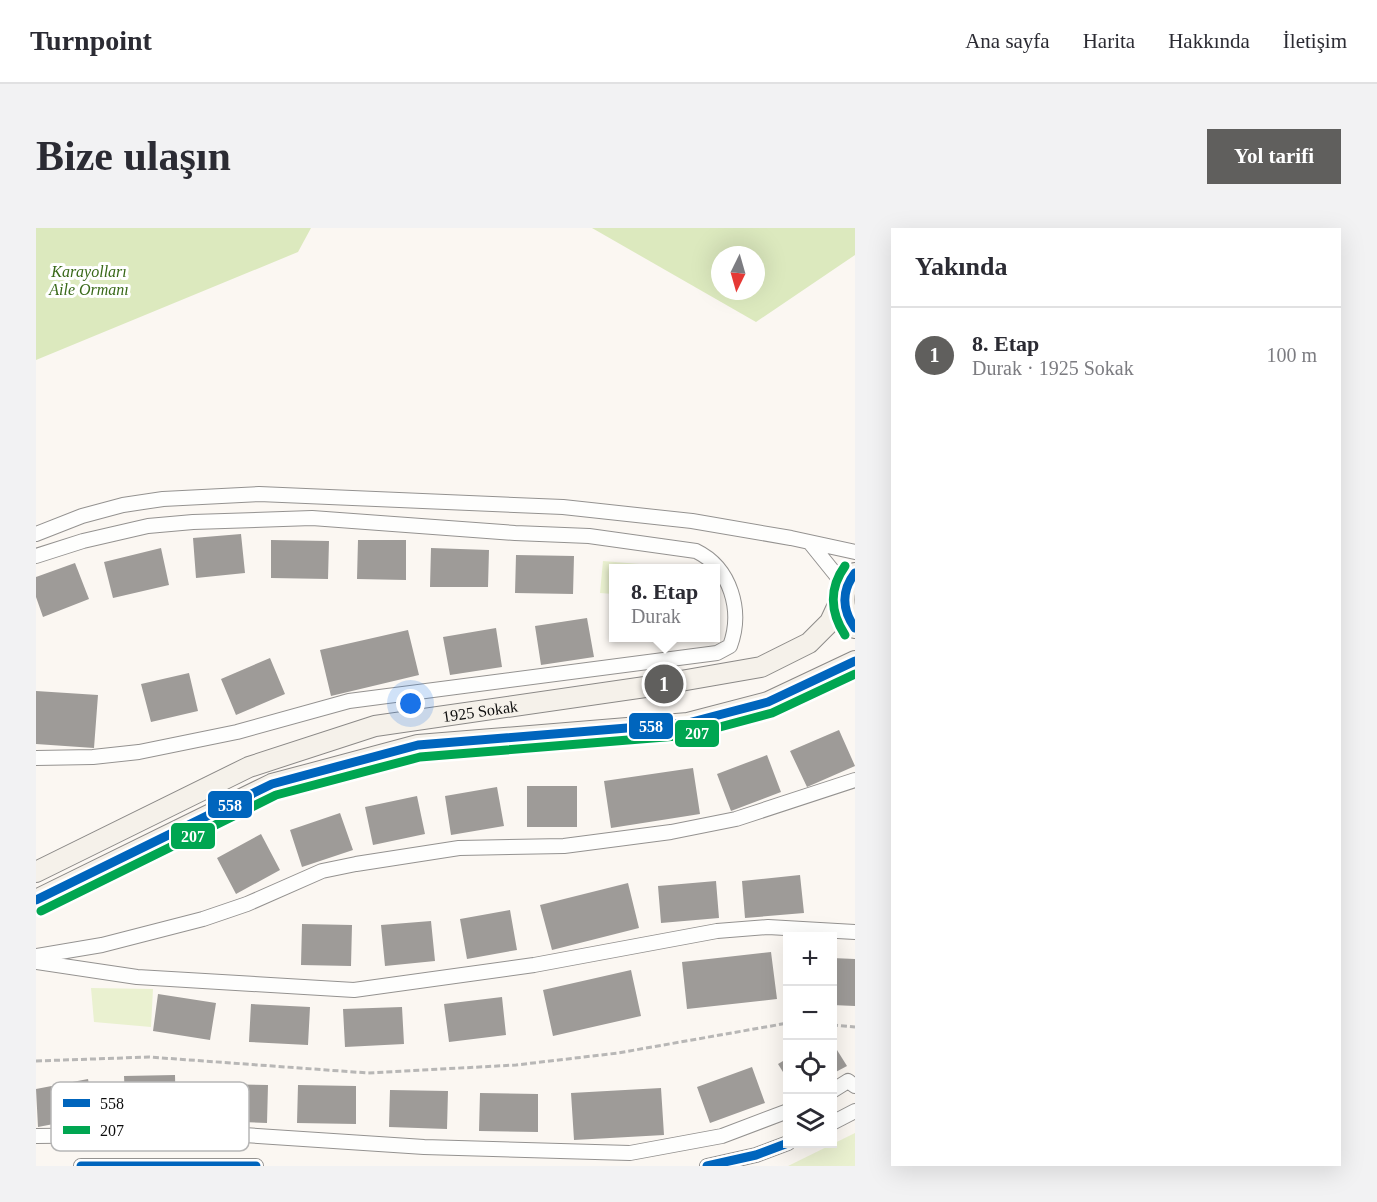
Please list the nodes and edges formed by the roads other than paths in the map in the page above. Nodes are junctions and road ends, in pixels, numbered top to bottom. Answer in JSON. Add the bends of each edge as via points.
{"nodes":[{"id":1,"x":36,"y":534,"type":"edge"},
{"id":2,"x":811,"y":544,"type":"junction"},
{"id":3,"x":855,"y":552,"type":"edge"},
{"id":4,"x":36,"y":556,"type":"edge"},
{"id":5,"x":716,"y":564,"type":"edge"},
{"id":6,"x":720,"y":570,"type":"edge"},
{"id":7,"x":855,"y":573,"type":"edge"},
{"id":8,"x":845,"y":590,"type":"junction"},
{"id":9,"x":855,"y":628,"type":"edge"},
{"id":10,"x":855,"y":661,"type":"edge"},
{"id":11,"x":590,"y":669,"type":"junction"},
{"id":12,"x":592,"y":695,"type":"junction"},
{"id":13,"x":36,"y":758,"type":"edge"},
{"id":14,"x":855,"y":780,"type":"edge"},
{"id":15,"x":36,"y":872,"type":"edge"},
{"id":16,"x":36,"y":900,"type":"edge"},
{"id":17,"x":855,"y":932,"type":"edge"},
{"id":18,"x":36,"y":956,"type":"edge"},
{"id":19,"x":36,"y":962,"type":"edge"},
{"id":20,"x":855,"y":1086,"type":"edge"},
{"id":21,"x":837,"y":1088,"type":"edge"},
{"id":22,"x":855,"y":1111,"type":"edge"},
{"id":23,"x":783,"y":1113,"type":"edge"},
{"id":24,"x":837,"y":1120,"type":"edge"},
{"id":25,"x":249,"y":1135,"type":"edge"},
{"id":26,"x":36,"y":1136,"type":"edge"},
{"id":27,"x":51,"y":1136,"type":"edge"},
{"id":28,"x":783,"y":1145,"type":"edge"},
{"id":29,"x":81,"y":1166,"type":"edge"},
{"id":30,"x":256,"y":1166,"type":"edge"},
{"id":31,"x":707,"y":1166,"type":"edge"}],
"edges":[{"from":1,"to":2,"type":"street","via":[[123,505],[259,494],[563,507],[692,522]]},
{"from":2,"to":3,"type":"street"},
{"from":2,"to":8,"type":"street"},
{"from":4,"to":5,"type":"street","via":[[148,526],[312,518],[589,536],[696,551]]},
{"from":6,"to":11,"type":"street","via":[[729,583],[736,612],[730,646],[717,653]]},
{"from":7,"to":8,"type":"main road","name":"1925 Sokak"},
{"from":8,"to":9,"type":"main road","via":[[847,616]]},
{"from":8,"to":12,"type":"main road","name":"1925 Sokak","via":[[830,622],[809,643],[761,667]]},
{"from":10,"to":16,"type":"main road","name":"1925 Sokak","via":[[768,702],[688,723],[418,745],[272,784]]},
{"from":11,"to":12,"type":"street"},
{"from":11,"to":13,"type":"street","via":[[349,701],[237,732],[139,752]]},
{"from":12,"to":15,"type":"main road","name":"1925 Sokak","via":[[375,726],[249,767]]},
{"from":14,"to":18,"type":"street","via":[[736,819],[671,832],[564,846],[459,848],[322,871],[203,919],[102,945]]},
{"from":17,"to":19,"type":"street","via":[[788,927],[717,931],[534,965],[354,990],[137,977]]},
{"from":20,"to":21,"type":"street","via":[[848,1081]]},
{"from":22,"to":24,"type":"street"},
{"from":23,"to":25,"type":"street","via":[[722,1136],[630,1153],[424,1147]]},
{"from":26,"to":27,"type":"street"},
{"from":28,"to":31,"type":"street"},
{"from":29,"to":30,"type":"street"}]}
